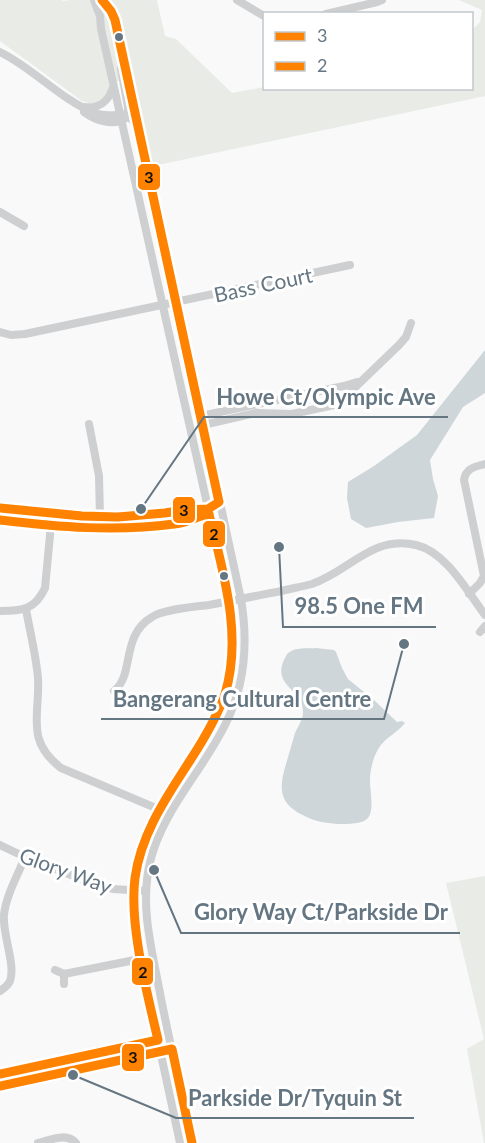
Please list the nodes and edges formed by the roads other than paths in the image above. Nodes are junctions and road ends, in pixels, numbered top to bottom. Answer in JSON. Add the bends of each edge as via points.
{"nodes":[{"id":1,"x":94,"y":0,"type":"edge"},
{"id":2,"x":102,"y":0,"type":"edge"},
{"id":3,"x":237,"y":0,"type":"edge"},
{"id":4,"x":382,"y":0,"type":"edge"},
{"id":5,"x":334,"y":12,"type":"edge"},
{"id":6,"x":263,"y":15,"type":"edge"},
{"id":7,"x":120,"y":43,"type":"junction"},
{"id":8,"x":0,"y":52,"type":"edge"},
{"id":9,"x":113,"y":83,"type":"junction"},
{"id":10,"x":72,"y":101,"type":"junction"},
{"id":11,"x":80,"y":105,"type":"junction"},
{"id":12,"x":123,"y":117,"type":"junction"},
{"id":13,"x":138,"y":129,"type":"junction"},
{"id":14,"x":0,"y":212,"type":"edge"},
{"id":15,"x":24,"y":226,"type":"dead end"},
{"id":16,"x":350,"y":265,"type":"dead end"},
{"id":17,"x":176,"y":302,"type":"junction"},
{"id":18,"x":163,"y":306,"type":"junction"},
{"id":19,"x":411,"y":323,"type":"dead end"},
{"id":20,"x":0,"y":332,"type":"edge"},
{"id":21,"x":362,"y":380,"type":"junction"},
{"id":22,"x":271,"y":402,"type":"junction"},
{"id":23,"x":250,"y":410,"type":"junction"},
{"id":24,"x":273,"y":413,"type":"junction"},
{"id":25,"x":202,"y":420,"type":"junction"},
{"id":26,"x":189,"y":423,"type":"junction"},
{"id":27,"x":89,"y":424,"type":"dead end"},
{"id":28,"x":485,"y":464,"type":"edge"},
{"id":29,"x":219,"y":502,"type":"junction"},
{"id":30,"x":207,"y":505,"type":"junction"},
{"id":31,"x":0,"y":508,"type":"edge"},
{"id":32,"x":52,"y":514,"type":"junction"},
{"id":33,"x":100,"y":517,"type":"junction"},
{"id":34,"x":469,"y":594,"type":"junction"},
{"id":35,"x":241,"y":600,"type":"junction"},
{"id":36,"x":229,"y":602,"type":"junction"},
{"id":37,"x":26,"y":609,"type":"junction"},
{"id":38,"x":0,"y":610,"type":"edge"},
{"id":39,"x":485,"y":615,"type":"edge"},
{"id":40,"x":114,"y":692,"type":"dead end"},
{"id":41,"x":158,"y":809,"type":"junction"},
{"id":42,"x":170,"y":814,"type":"junction"},
{"id":43,"x":0,"y":845,"type":"edge"},
{"id":44,"x":25,"y":857,"type":"junction"},
{"id":45,"x":133,"y":891,"type":"junction"},
{"id":46,"x":146,"y":891,"type":"junction"},
{"id":47,"x":140,"y":959,"type":"junction"},
{"id":48,"x":55,"y":970,"type":"dead end"},
{"id":49,"x":64,"y":974,"type":"junction"},
{"id":50,"x":64,"y":984,"type":"dead end"},
{"id":51,"x":0,"y":991,"type":"edge"},
{"id":52,"x":163,"y":1005,"type":"junction"},
{"id":53,"x":150,"y":1008,"type":"junction"},
{"id":54,"x":172,"y":1049,"type":"junction"},
{"id":55,"x":160,"y":1052,"type":"junction"},
{"id":56,"x":0,"y":1086,"type":"edge"},
{"id":57,"x":74,"y":1141,"type":"edge"},
{"id":58,"x":38,"y":1143,"type":"edge"},
{"id":59,"x":180,"y":1143,"type":"edge"},
{"id":60,"x":192,"y":1143,"type":"edge"}],
"edges":[{"from":1,"to":9,"type":"street"},
{"from":2,"to":7,"type":"street","via":[[113,14]]},
{"from":3,"to":6,"type":"street"},
{"from":4,"to":5,"type":"street"},
{"from":7,"to":12,"type":"street","via":[[128,107]]},
{"from":7,"to":13,"type":"street"},
{"from":8,"to":10,"type":"street"},
{"from":9,"to":11,"type":"street","via":[[104,103]]},
{"from":9,"to":12,"type":"street"},
{"from":10,"to":11,"type":"street"},
{"from":10,"to":12,"type":"street","via":[[96,120],[111,122]]},
{"from":11,"to":12,"type":"street","via":[[98,114]]},
{"from":12,"to":13,"type":"street","via":[[132,119]]},
{"from":12,"to":18,"type":"street"},
{"from":13,"to":17,"type":"street"},
{"from":14,"to":15,"type":"street"},
{"from":16,"to":17,"type":"street","name":"Bass Court"},
{"from":17,"to":18,"type":"street","name":"Bass Court"},
{"from":17,"to":25,"type":"street"},
{"from":18,"to":20,"type":"street","name":"Bass Court","via":[[25,334]]},
{"from":18,"to":26,"type":"street"},
{"from":19,"to":21,"type":"street","via":[[402,342]]},
{"from":21,"to":22,"type":"street"},
{"from":21,"to":24,"type":"street","via":[[334,405],[294,414]]},
{"from":22,"to":23,"type":"street"},
{"from":22,"to":24,"type":"street"},
{"from":23,"to":24,"type":"street"},
{"from":23,"to":25,"type":"street"},
{"from":25,"to":26,"type":"street"},
{"from":25,"to":29,"type":"street"},
{"from":26,"to":30,"type":"street"},
{"from":27,"to":33,"type":"street","via":[[99,476]]},
{"from":28,"to":34,"type":"street","via":[[468,470],[464,480],[483,576]]},
{"from":29,"to":30,"type":"street"},
{"from":29,"to":35,"type":"street"},
{"from":30,"to":33,"type":"street"},
{"from":30,"to":36,"type":"street"},
{"from":31,"to":32,"type":"street"},
{"from":32,"to":33,"type":"street"},
{"from":32,"to":37,"type":"street","via":[[45,588]]},
{"from":34,"to":35,"type":"street","via":[[448,565],[429,550],[391,543],[370,550],[310,584]]},
{"from":34,"to":39,"type":"street"},
{"from":35,"to":36,"type":"street"},
{"from":35,"to":42,"type":"street","via":[[245,641],[237,695],[226,724]]},
{"from":36,"to":40,"type":"street","via":[[152,616],[133,637],[123,682]]},
{"from":36,"to":41,"type":"street","via":[[234,638],[226,694],[206,738]]},
{"from":37,"to":38,"type":"street"},
{"from":37,"to":41,"type":"street","via":[[36,660],[36,725],[42,748],[61,768]]},
{"from":41,"to":42,"type":"street"},
{"from":41,"to":45,"type":"street","via":[[141,844]]},
{"from":42,"to":46,"type":"street","via":[[150,862]]},
{"from":43,"to":44,"type":"street","name":"Glory Way"},
{"from":44,"to":45,"type":"street","name":"Glory Way","via":[[94,884]]},
{"from":44,"to":51,"type":"street","via":[[4,913],[11,975]]},
{"from":45,"to":46,"type":"street","name":"Glory Way"},
{"from":45,"to":47,"type":"street","via":[[133,921]]},
{"from":46,"to":52,"type":"street","via":[[148,929]]},
{"from":47,"to":49,"type":"street"},
{"from":47,"to":53,"type":"street"},
{"from":48,"to":49,"type":"street"},
{"from":49,"to":50,"type":"street"},
{"from":52,"to":53,"type":"street"},
{"from":52,"to":54,"type":"street"},
{"from":53,"to":55,"type":"street"},
{"from":54,"to":55,"type":"street"},
{"from":54,"to":60,"type":"street"},
{"from":55,"to":56,"type":"street"},
{"from":55,"to":59,"type":"street"},
{"from":57,"to":58,"type":"street","via":[[64,1137]]}]}
